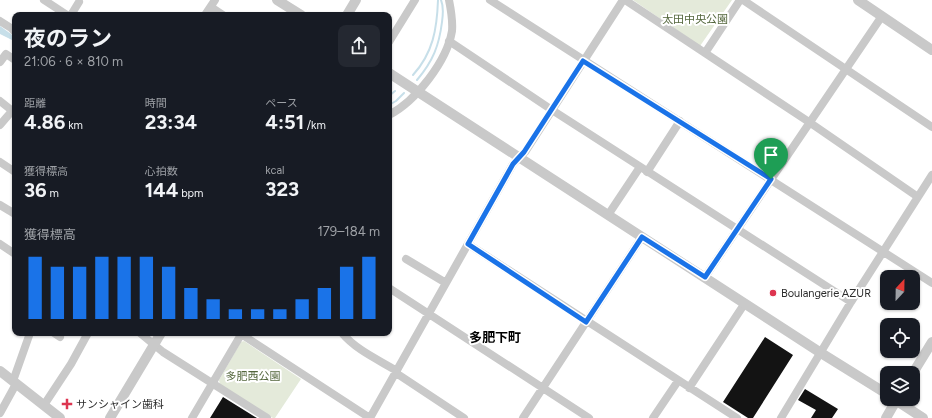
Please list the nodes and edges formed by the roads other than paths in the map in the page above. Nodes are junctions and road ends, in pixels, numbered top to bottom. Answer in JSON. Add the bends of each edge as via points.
{"nodes":[{"id":1,"x":44,"y":0,"type":"edge"},
{"id":2,"x":277,"y":0,"type":"edge"},
{"id":3,"x":356,"y":0,"type":"edge"},
{"id":4,"x":415,"y":0,"type":"edge"},
{"id":5,"x":449,"y":0,"type":"edge"},
{"id":6,"x":490,"y":0,"type":"edge"},
{"id":7,"x":624,"y":0,"type":"edge"},
{"id":8,"x":742,"y":0,"type":"edge"},
{"id":9,"x":858,"y":0,"type":"edge"},
{"id":10,"x":79,"y":2,"type":"dead end"},
{"id":11,"x":213,"y":3,"type":"edge"},
{"id":12,"x":62,"y":12,"type":"edge"},
{"id":13,"x":73,"y":12,"type":"edge"},
{"id":14,"x":207,"y":12,"type":"edge"},
{"id":15,"x":220,"y":12,"type":"edge"},
{"id":16,"x":296,"y":12,"type":"edge"},
{"id":17,"x":350,"y":12,"type":"edge"},
{"id":18,"x":882,"y":16,"type":"junction"},
{"id":19,"x":0,"y":21,"type":"edge"},
{"id":20,"x":12,"y":29,"type":"edge"},
{"id":21,"x":392,"y":37,"type":"edge"},
{"id":22,"x":449,"y":41,"type":"junction"},
{"id":23,"x":932,"y":50,"type":"edge"},
{"id":24,"x":705,"y":53,"type":"junction"},
{"id":25,"x":12,"y":58,"type":"edge"},
{"id":26,"x":583,"y":61,"type":"junction"},
{"id":27,"x":0,"y":62,"type":"edge"},
{"id":28,"x":846,"y":68,"type":"junction"},
{"id":29,"x":392,"y":75,"type":"edge"},
{"id":30,"x":417,"y":91,"type":"junction"},
{"id":31,"x":0,"y":101,"type":"edge"},
{"id":32,"x":12,"y":110,"type":"edge"},
{"id":33,"x":552,"y":110,"type":"junction"},
{"id":34,"x":392,"y":113,"type":"edge"},
{"id":35,"x":12,"y":114,"type":"edge"},
{"id":36,"x":680,"y":121,"type":"junction"},
{"id":37,"x":809,"y":122,"type":"junction"},
{"id":38,"x":0,"y":125,"type":"edge"},
{"id":39,"x":932,"y":127,"type":"edge"},
{"id":40,"x":519,"y":158,"type":"junction"},
{"id":41,"x":0,"y":162,"type":"edge"},
{"id":42,"x":644,"y":169,"type":"junction"},
{"id":43,"x":12,"y":170,"type":"edge"},
{"id":44,"x":932,"y":175,"type":"edge"},
{"id":45,"x":771,"y":179,"type":"junction"},
{"id":46,"x":918,"y":197,"type":"junction"},
{"id":47,"x":0,"y":205,"type":"edge"},
{"id":48,"x":12,"y":212,"type":"edge"},
{"id":49,"x":608,"y":215,"type":"junction"},
{"id":50,"x":738,"y":229,"type":"junction"},
{"id":51,"x":642,"y":237,"type":"junction"},
{"id":52,"x":0,"y":244,"type":"edge"},
{"id":53,"x":468,"y":244,"type":"junction"},
{"id":54,"x":12,"y":252,"type":"edge"},
{"id":55,"x":883,"y":252,"type":"junction"},
{"id":56,"x":406,"y":259,"type":"dead end"},
{"id":57,"x":705,"y":277,"type":"junction"},
{"id":58,"x":446,"y":283,"type":"junction"},
{"id":59,"x":932,"y":283,"type":"edge"},
{"id":60,"x":392,"y":290,"type":"edge"},
{"id":61,"x":851,"y":302,"type":"junction"},
{"id":62,"x":745,"y":303,"type":"junction"},
{"id":63,"x":429,"y":314,"type":"junction"},
{"id":64,"x":586,"y":322,"type":"junction"},
{"id":65,"x":29,"y":336,"type":"edge"},
{"id":66,"x":86,"y":336,"type":"edge"},
{"id":67,"x":144,"y":336,"type":"edge"},
{"id":68,"x":159,"y":336,"type":"edge"},
{"id":69,"x":241,"y":336,"type":"edge"},
{"id":70,"x":245,"y":336,"type":"edge"},
{"id":71,"x":345,"y":336,"type":"edge"},
{"id":72,"x":932,"y":342,"type":"edge"},
{"id":73,"x":155,"y":344,"type":"junction"},
{"id":74,"x":821,"y":353,"type":"junction"},
{"id":75,"x":917,"y":366,"type":"edge"},
{"id":76,"x":0,"y":372,"type":"edge"},
{"id":77,"x":396,"y":372,"type":"junction"},
{"id":78,"x":678,"y":381,"type":"junction"},
{"id":79,"x":15,"y":383,"type":"junction"},
{"id":80,"x":213,"y":383,"type":"junction"},
{"id":81,"x":543,"y":388,"type":"junction"},
{"id":82,"x":689,"y":388,"type":"junction"},
{"id":83,"x":880,"y":390,"type":"edge"},
{"id":84,"x":44,"y":405,"type":"junction"},
{"id":85,"x":892,"y":406,"type":"edge"},
{"id":86,"x":906,"y":406,"type":"edge"},
{"id":87,"x":0,"y":413,"type":"edge"},
{"id":88,"x":60,"y":418,"type":"edge"},
{"id":89,"x":110,"y":418,"type":"edge"},
{"id":90,"x":192,"y":418,"type":"edge"},
{"id":91,"x":267,"y":418,"type":"edge"},
{"id":92,"x":370,"y":418,"type":"edge"},
{"id":93,"x":464,"y":418,"type":"edge"},
{"id":94,"x":523,"y":418,"type":"edge"},
{"id":95,"x":589,"y":418,"type":"edge"},
{"id":96,"x":653,"y":418,"type":"edge"},
{"id":97,"x":737,"y":418,"type":"edge"},
{"id":98,"x":781,"y":418,"type":"edge"},
{"id":99,"x":886,"y":418,"type":"edge"},
{"id":100,"x":923,"y":418,"type":"edge"}],
"edges":[{"from":1,"to":12,"type":"street"},
{"from":2,"to":16,"type":"street"},
{"from":3,"to":17,"type":"street"},
{"from":4,"to":21,"type":"street"},
{"from":5,"to":22,"type":"street","via":[[452,19]]},
{"from":6,"to":26,"type":"street"},
{"from":7,"to":24,"type":"street"},
{"from":7,"to":26,"type":"street"},
{"from":8,"to":24,"type":"street"},
{"from":8,"to":28,"type":"street"},
{"from":9,"to":18,"type":"street"},
{"from":10,"to":13,"type":"street"},
{"from":11,"to":14,"type":"street"},
{"from":11,"to":15,"type":"street"},
{"from":18,"to":23,"type":"street"},
{"from":18,"to":28,"type":"street"},
{"from":19,"to":20,"type":"street"},
{"from":22,"to":30,"type":"street","via":[[438,67]]},
{"from":22,"to":33,"type":"street"},
{"from":24,"to":37,"type":"street"},
{"from":25,"to":27,"type":"street","via":[[6,54]]},
{"from":26,"to":33,"type":"street"},
{"from":26,"to":36,"type":"street"},
{"from":28,"to":37,"type":"street"},
{"from":28,"to":39,"type":"street"},
{"from":29,"to":30,"type":"street"},
{"from":30,"to":34,"type":"street"},
{"from":30,"to":40,"type":"street"},
{"from":31,"to":32,"type":"street"},
{"from":33,"to":40,"type":"street"},
{"from":33,"to":42,"type":"street"},
{"from":35,"to":38,"type":"street"},
{"from":36,"to":42,"type":"street"},
{"from":36,"to":45,"type":"street"},
{"from":37,"to":45,"type":"street"},
{"from":37,"to":46,"type":"street"},
{"from":40,"to":49,"type":"street"},
{"from":40,"to":53,"type":"street","via":[[513,164]]},
{"from":41,"to":43,"type":"street"},
{"from":42,"to":49,"type":"street"},
{"from":42,"to":50,"type":"street"},
{"from":44,"to":46,"type":"street"},
{"from":45,"to":50,"type":"street"},
{"from":45,"to":55,"type":"street"},
{"from":46,"to":55,"type":"street"},
{"from":47,"to":48,"type":"street"},
{"from":49,"to":51,"type":"street"},
{"from":50,"to":57,"type":"street"},
{"from":50,"to":61,"type":"street"},
{"from":51,"to":57,"type":"street"},
{"from":51,"to":64,"type":"street"},
{"from":52,"to":54,"type":"street"},
{"from":53,"to":58,"type":"street"},
{"from":53,"to":64,"type":"street"},
{"from":55,"to":59,"type":"street"},
{"from":55,"to":61,"type":"street"},
{"from":56,"to":58,"type":"street"},
{"from":57,"to":62,"type":"street"},
{"from":58,"to":63,"type":"street"},
{"from":60,"to":63,"type":"street"},
{"from":61,"to":74,"type":"street"},
{"from":62,"to":74,"type":"street"},
{"from":62,"to":82,"type":"street"},
{"from":63,"to":77,"type":"street"},
{"from":63,"to":81,"type":"street"},
{"from":64,"to":78,"type":"street"},
{"from":64,"to":81,"type":"street"},
{"from":65,"to":79,"type":"street"},
{"from":66,"to":84,"type":"street"},
{"from":67,"to":73,"type":"street"},
{"from":68,"to":73,"type":"street"},
{"from":69,"to":80,"type":"street"},
{"from":70,"to":92,"type":"street"},
{"from":71,"to":77,"type":"street"},
{"from":72,"to":75,"type":"street"},
{"from":73,"to":80,"type":"street","via":[[163,352]]},
{"from":73,"to":89,"type":"street"},
{"from":74,"to":83,"type":"street"},
{"from":74,"to":98,"type":"street"},
{"from":76,"to":79,"type":"street"},
{"from":77,"to":92,"type":"street"},
{"from":77,"to":93,"type":"street"},
{"from":78,"to":82,"type":"street"},
{"from":78,"to":96,"type":"street"},
{"from":79,"to":84,"type":"street"},
{"from":79,"to":87,"type":"street"},
{"from":80,"to":90,"type":"street"},
{"from":80,"to":91,"type":"street"},
{"from":81,"to":94,"type":"street"},
{"from":81,"to":95,"type":"street"},
{"from":82,"to":97,"type":"street"},
{"from":84,"to":88,"type":"street"},
{"from":85,"to":99,"type":"street"},
{"from":86,"to":100,"type":"street"}]}
